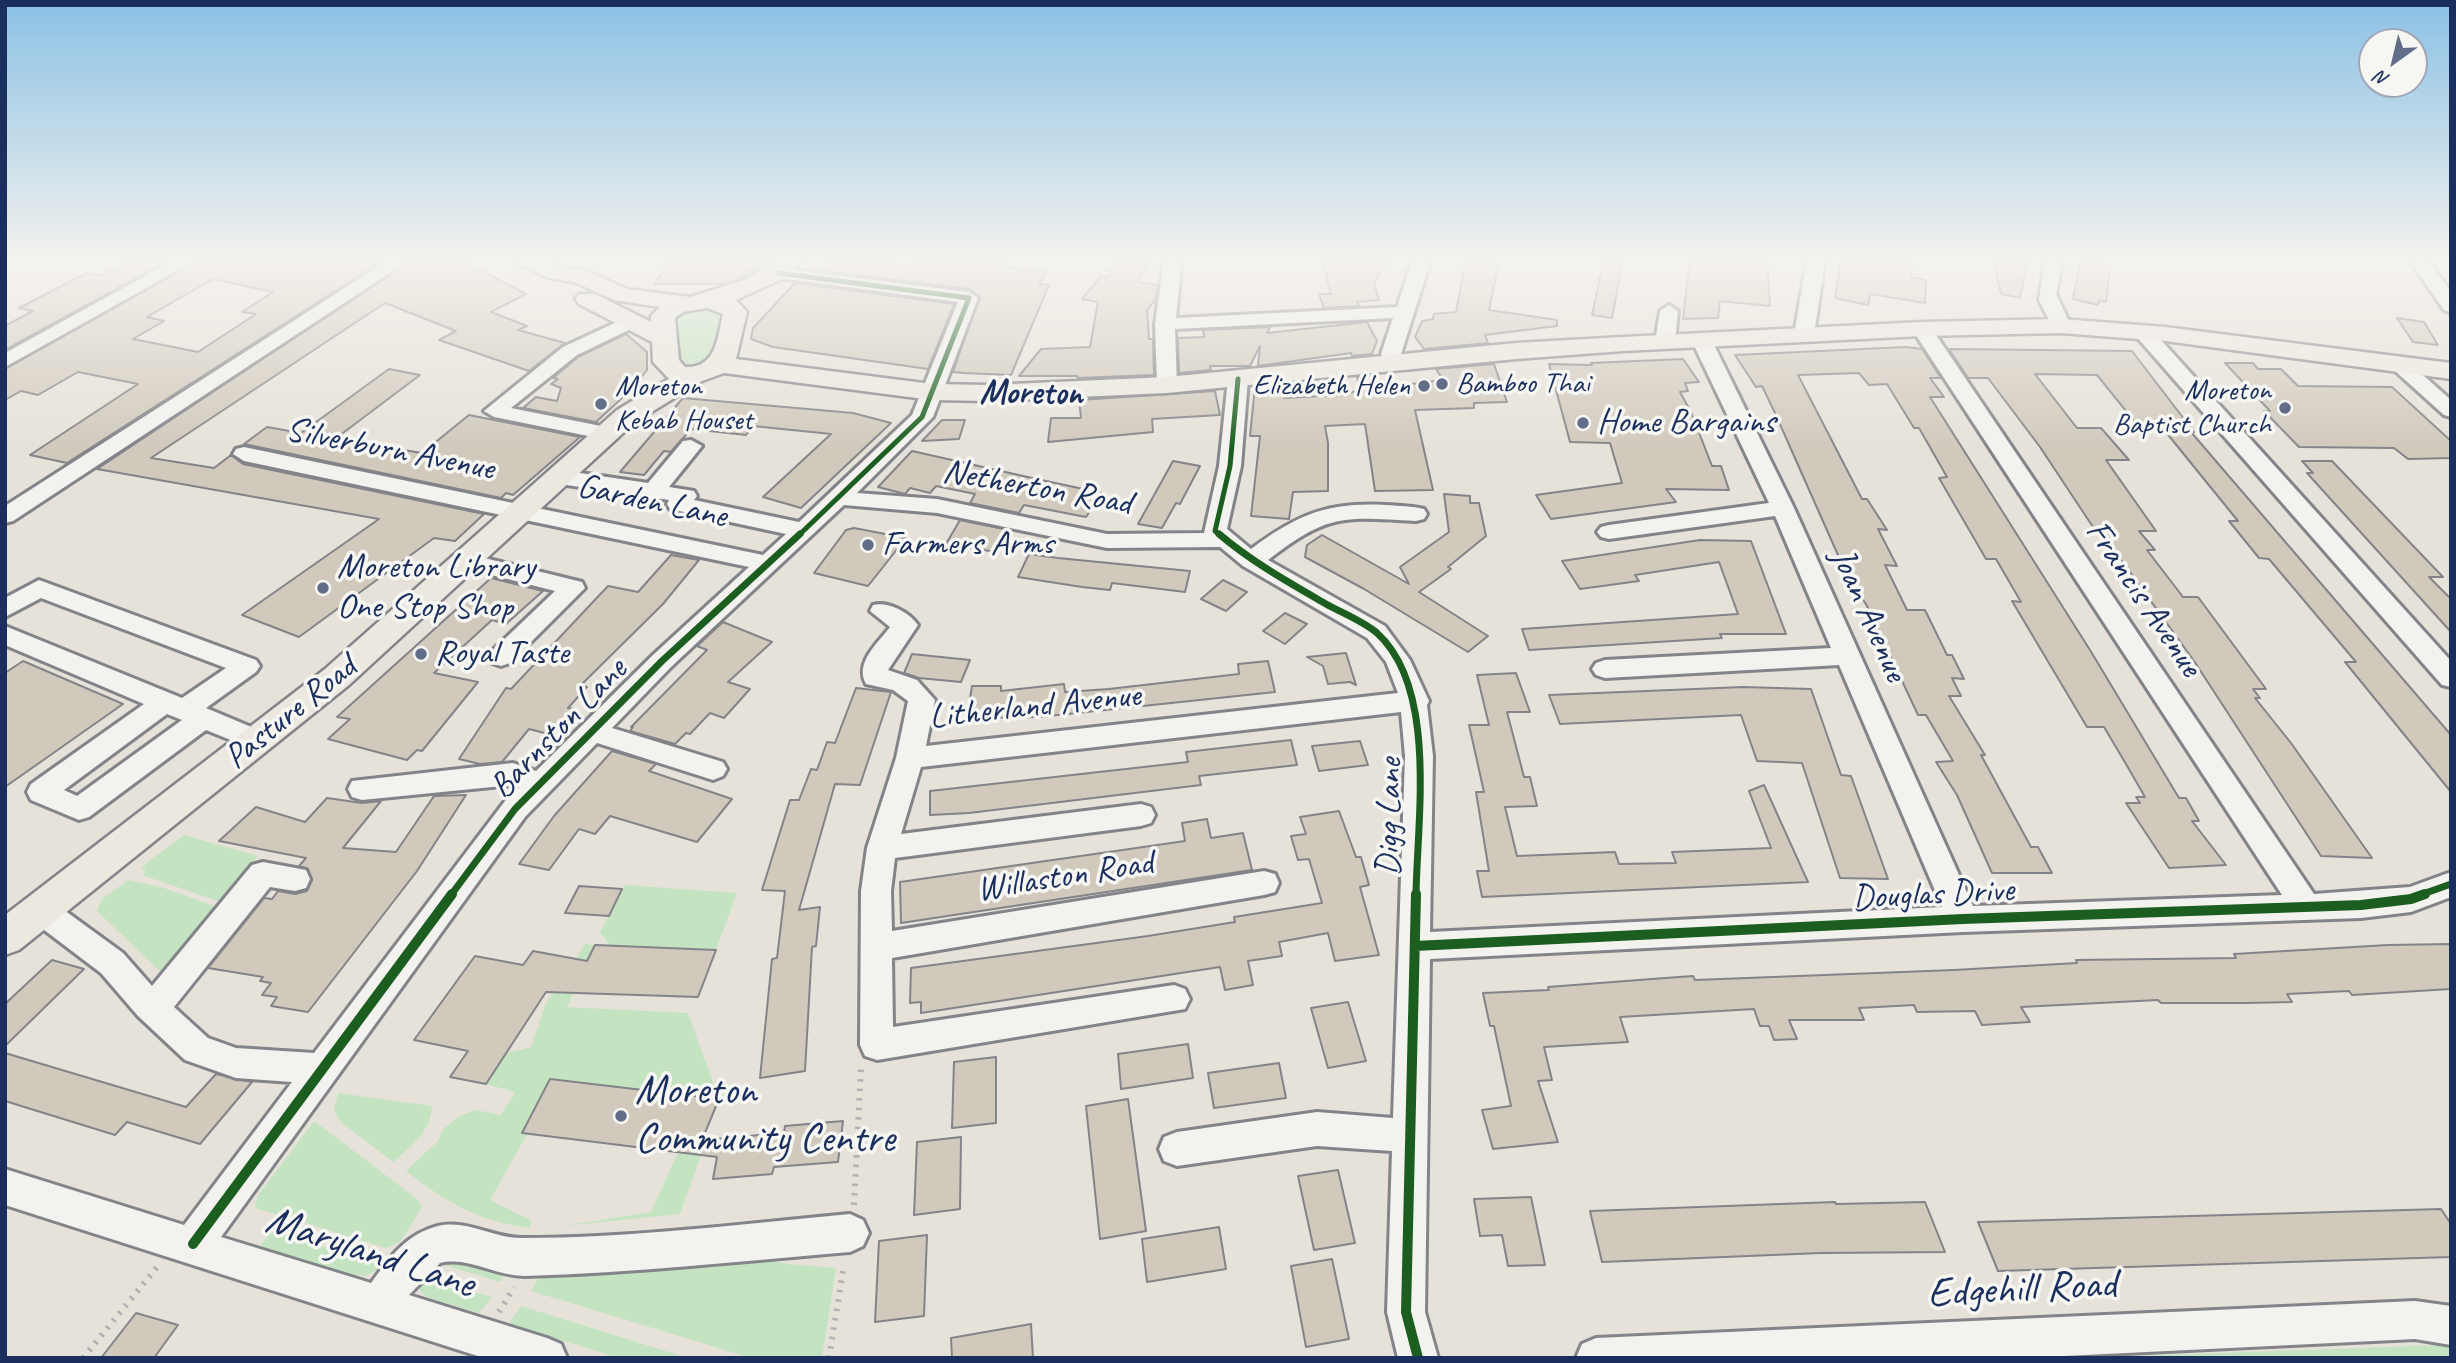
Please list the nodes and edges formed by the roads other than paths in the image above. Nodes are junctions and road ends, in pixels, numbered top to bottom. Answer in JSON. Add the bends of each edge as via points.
{"nodes":[{"id":1,"x":630,"y":322,"type":"edge"},
{"id":2,"x":74,"y":323,"type":"edge"},
{"id":3,"x":304,"y":323,"type":"edge"},
{"id":4,"x":629,"y":323,"type":"edge"},
{"id":5,"x":663,"y":323,"type":"edge"},
{"id":6,"x":732,"y":323,"type":"edge"},
{"id":7,"x":959,"y":323,"type":"edge"},
{"id":8,"x":1193,"y":323,"type":"edge"},
{"id":9,"x":1400,"y":323,"type":"edge"},
{"id":10,"x":1668,"y":323,"type":"edge"},
{"id":11,"x":1806,"y":323,"type":"edge"},
{"id":12,"x":2059,"y":323,"type":"edge"},
{"id":13,"x":1165,"y":324,"type":"joint"},
{"id":14,"x":2061,"y":326,"type":"junction"},
{"id":15,"x":1922,"y":329,"type":"junction"},
{"id":16,"x":2143,"y":332,"type":"junction"},
{"id":17,"x":1804,"y":335,"type":"junction"},
{"id":18,"x":1702,"y":341,"type":"junction"},
{"id":19,"x":1665,"y":342,"type":"junction"},
{"id":20,"x":665,"y":350,"type":"junction"},
{"id":21,"x":5,"y":361,"type":"edge"},
{"id":22,"x":720,"y":365,"type":"junction"},
{"id":23,"x":1395,"y":365,"type":"junction"},
{"id":24,"x":2400,"y":365,"type":"junction"},
{"id":25,"x":2451,"y":371,"type":"edge"},
{"id":26,"x":694,"y":375,"type":"junction"},
{"id":27,"x":1238,"y":379,"type":"junction"},
{"id":28,"x":1167,"y":385,"type":"junction"},
{"id":29,"x":932,"y":392,"type":"junction"},
{"id":30,"x":2451,"y":411,"type":"edge"},
{"id":31,"x":617,"y":425,"type":"junction"},
{"id":32,"x":691,"y":446,"type":"dead end"},
{"id":33,"x":244,"y":454,"type":"dead end"},
{"id":34,"x":560,"y":477,"type":"junction"},
{"id":35,"x":654,"y":491,"type":"junction"},
{"id":36,"x":839,"y":498,"type":"junction"},
{"id":37,"x":678,"y":504,"type":"junction"},
{"id":38,"x":1783,"y":508,"type":"junction"},
{"id":39,"x":523,"y":511,"type":"junction"},
{"id":40,"x":1416,"y":514,"type":"dead end"},
{"id":41,"x":5,"y":516,"type":"edge"},
{"id":42,"x":804,"y":530,"type":"junction"},
{"id":43,"x":1609,"y":532,"type":"dead end"},
{"id":44,"x":650,"y":537,"type":"junction"},
{"id":45,"x":1222,"y":540,"type":"junction"},
{"id":46,"x":1251,"y":561,"type":"junction"},
{"id":47,"x":468,"y":562,"type":"junction"},
{"id":48,"x":766,"y":563,"type":"junction"},
{"id":49,"x":5,"y":609,"type":"edge"},
{"id":50,"x":882,"y":611,"type":"dead end"},
{"id":51,"x":5,"y":635,"type":"edge"},
{"id":52,"x":1848,"y":656,"type":"junction"},
{"id":53,"x":501,"y":657,"type":"dead end"},
{"id":54,"x":1605,"y":669,"type":"dead end"},
{"id":55,"x":2451,"y":678,"type":"edge"},
{"id":56,"x":1416,"y":701,"type":"junction"},
{"id":57,"x":185,"y":710,"type":"junction"},
{"id":58,"x":591,"y":731,"type":"junction"},
{"id":59,"x":258,"y":741,"type":"junction"},
{"id":60,"x":910,"y":758,"type":"junction"},
{"id":61,"x":713,"y":769,"type":"dead end"},
{"id":62,"x":540,"y":783,"type":"junction"},
{"id":63,"x":362,"y":789,"type":"dead end"},
{"id":64,"x":1141,"y":815,"type":"dead end"},
{"id":65,"x":882,"y":848,"type":"junction"},
{"id":66,"x":295,"y":879,"type":"dead end"},
{"id":67,"x":1264,"y":883,"type":"dead end"},
{"id":68,"x":2451,"y":884,"type":"edge"},
{"id":69,"x":2306,"y":907,"type":"junction"},
{"id":70,"x":42,"y":911,"type":"junction"},
{"id":71,"x":1963,"y":919,"type":"junction"},
{"id":72,"x":5,"y":938,"type":"edge"},
{"id":73,"x":878,"y":947,"type":"junction"},
{"id":74,"x":1415,"y":947,"type":"junction"},
{"id":75,"x":1174,"y":999,"type":"dead end"},
{"id":76,"x":153,"y":1009,"type":"junction"},
{"id":77,"x":877,"y":1045,"type":"joint"},
{"id":78,"x":322,"y":1069,"type":"junction"},
{"id":79,"x":1408,"y":1136,"type":"junction"},
{"id":80,"x":1177,"y":1149,"type":"dead end"},
{"id":81,"x":5,"y":1187,"type":"edge"},
{"id":82,"x":850,"y":1233,"type":"dead end"},
{"id":83,"x":186,"y":1242,"type":"junction"},
{"id":84,"x":380,"y":1304,"type":"junction"},
{"id":85,"x":2451,"y":1326,"type":"edge"},
{"id":86,"x":1427,"y":1357,"type":"edge"},
{"id":87,"x":547,"y":1358,"type":"edge"},
{"id":88,"x":1597,"y":1358,"type":"edge"},
{"id":89,"x":1621,"y":1358,"type":"edge"}],
"edges":[{"from":1,"to":20,"type":"main road"},
{"from":2,"to":21,"type":"street"},
{"from":3,"to":41,"type":"street"},
{"from":4,"to":31,"type":"street","via":[[570,351],[494,411]]},
{"from":5,"to":20,"type":"main road"},
{"from":6,"to":22,"type":"main road"},
{"from":7,"to":29,"type":"street"},
{"from":8,"to":13,"type":"street"},
{"from":9,"to":23,"type":"street","via":[[1391,354]]},
{"from":10,"to":19,"type":"street"},
{"from":11,"to":17,"type":"street"},
{"from":12,"to":14,"type":"street"},
{"from":13,"to":28,"type":"street"},
{"from":14,"to":15,"type":"main road"},
{"from":14,"to":16,"type":"main road"},
{"from":15,"to":17,"type":"main road"},
{"from":15,"to":69,"type":"street","name":"Francis Avenue"},
{"from":16,"to":24,"type":"main road"},
{"from":16,"to":55,"type":"street"},
{"from":17,"to":18,"type":"main road"},
{"from":18,"to":19,"type":"main road"},
{"from":18,"to":38,"type":"street","name":"Joan Avenue"},
{"from":19,"to":23,"type":"main road","via":[[1516,351]]},
{"from":20,"to":26,"type":"main road","via":[[677,373]]},
{"from":20,"to":31,"type":"main road","name":"Pasture Road"},
{"from":22,"to":26,"type":"main road"},
{"from":22,"to":29,"type":"main road"},
{"from":23,"to":27,"type":"main road"},
{"from":24,"to":25,"type":"main road"},
{"from":24,"to":30,"type":"street"},
{"from":26,"to":31,"type":"main road","name":"Pasture Road"},
{"from":27,"to":28,"type":"main road"},
{"from":27,"to":45,"type":"street","via":[[1230,466],[1214,531]]},
{"from":28,"to":29,"type":"main road"},
{"from":29,"to":36,"type":"street","name":"Barnston Lane","via":[[922,417]]},
{"from":31,"to":34,"type":"main road","name":"Pasture Road"},
{"from":32,"to":35,"type":"street"},
{"from":33,"to":39,"type":"street","name":"Silverburn Avenue"},
{"from":34,"to":35,"type":"street"},
{"from":34,"to":39,"type":"main road","name":"Pasture Road"},
{"from":35,"to":37,"type":"street","via":[[686,496]]},
{"from":36,"to":42,"type":"street","name":"Barnston Lane"},
{"from":36,"to":45,"type":"street","name":"Netherton Road","via":[[926,505],[1107,541]]},
{"from":37,"to":42,"type":"street"},
{"from":37,"to":44,"type":"street"},
{"from":38,"to":43,"type":"street"},
{"from":38,"to":52,"type":"street","name":"Joan Avenue"},
{"from":39,"to":44,"type":"street","name":"Garden Lane"},
{"from":39,"to":47,"type":"main road","name":"Pasture Road"},
{"from":40,"to":46,"type":"street","via":[[1350,512],[1320,517]]},
{"from":42,"to":48,"type":"street","name":"Barnston Lane"},
{"from":44,"to":48,"type":"street","name":"Garden Lane"},
{"from":45,"to":46,"type":"street","name":"Digg Lane"},
{"from":46,"to":56,"type":"street","name":"Digg Lane","via":[[1376,632],[1389,645]]},
{"from":47,"to":53,"type":"street","via":[[573,588]]},
{"from":47,"to":59,"type":"main road","name":"Pasture Road"},
{"from":48,"to":58,"type":"street","name":"Barnston Lane"},
{"from":49,"to":57,"type":"street","via":[[38,588],[247,666]]},
{"from":50,"to":60,"type":"street","via":[[905,625],[875,665],[875,677],[910,688],[922,700]]},
{"from":51,"to":57,"type":"street"},
{"from":52,"to":54,"type":"street"},
{"from":52,"to":71,"type":"street","name":"Joan Avenue"},
{"from":56,"to":60,"type":"street","name":"Litherland Avenue"},
{"from":56,"to":74,"type":"street","name":"Digg Lane"},
{"from":57,"to":57,"type":"street","via":[[41,792],[79,809]]},
{"from":57,"to":59,"type":"street"},
{"from":58,"to":61,"type":"street"},
{"from":58,"to":62,"type":"street","name":"Barnston Lane"},
{"from":59,"to":70,"type":"main road","name":"Pasture Road"},
{"from":60,"to":65,"type":"street","name":"Litherland Avenue"},
{"from":62,"to":63,"type":"street","via":[[513,774]]},
{"from":62,"to":78,"type":"street","name":"Barnston Lane","via":[[515,809]]},
{"from":64,"to":65,"type":"street"},
{"from":65,"to":73,"type":"street","name":"Litherland Avenue","via":[[876,891]]},
{"from":66,"to":76,"type":"street","via":[[263,874]]},
{"from":67,"to":73,"type":"street","name":"Willaston Road"},
{"from":68,"to":69,"type":"street","name":"Douglas Drive","via":[[2411,899]]},
{"from":69,"to":71,"type":"street","name":"Douglas Drive"},
{"from":70,"to":72,"type":"main road","name":"Pasture Road"},
{"from":70,"to":76,"type":"street","via":[[112,963]]},
{"from":71,"to":74,"type":"street","name":"Douglas Drive"},
{"from":73,"to":77,"type":"street","name":"Litherland Avenue"},
{"from":74,"to":79,"type":"street","name":"Digg Lane"},
{"from":75,"to":77,"type":"street"},
{"from":76,"to":78,"type":"street","via":[[197,1049],[236,1063]]},
{"from":78,"to":83,"type":"street","name":"Barnston Lane"},
{"from":79,"to":80,"type":"street","via":[[1317,1129]]},
{"from":79,"to":86,"type":"street","name":"Digg Lane","via":[[1406,1312]]},
{"from":81,"to":83,"type":"street","name":"Maryland Lane"},
{"from":82,"to":84,"type":"street","via":[[515,1257],[445,1243],[427,1250],[407,1267]]},
{"from":83,"to":84,"type":"street","name":"Maryland Lane"},
{"from":84,"to":87,"type":"street","name":"Maryland Lane"},
{"from":85,"to":89,"type":"street","name":"Edgehill Road","via":[[2415,1320]]},
{"from":88,"to":89,"type":"street","name":"Edgehill Road"}]}
